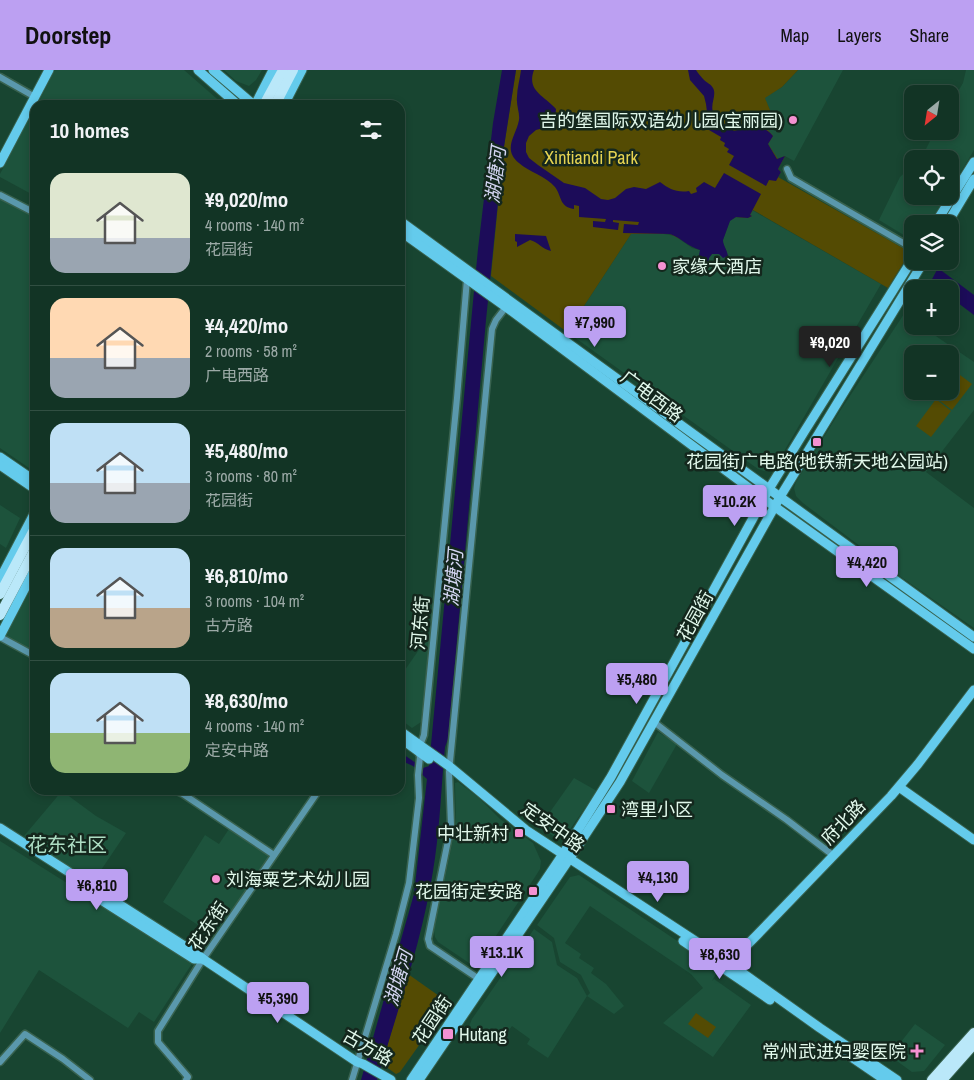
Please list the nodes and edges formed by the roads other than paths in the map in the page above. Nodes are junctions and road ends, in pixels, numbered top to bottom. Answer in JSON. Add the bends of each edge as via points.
{"nodes":[{"id":1,"x":49,"y":70,"type":"edge"},
{"id":2,"x":198,"y":70,"type":"edge"},
{"id":3,"x":213,"y":70,"type":"edge"},
{"id":4,"x":273,"y":70,"type":"edge"},
{"id":5,"x":283,"y":70,"type":"edge"},
{"id":6,"x":293,"y":70,"type":"edge"},
{"id":7,"x":302,"y":70,"type":"edge"},
{"id":8,"x":0,"y":77,"type":"edge"},
{"id":9,"x":35,"y":97,"type":"junction"},
{"id":10,"x":33,"y":100,"type":"edge"},
{"id":11,"x":232,"y":100,"type":"edge"},
{"id":12,"x":248,"y":100,"type":"edge"},
{"id":13,"x":257,"y":100,"type":"edge"},
{"id":14,"x":267,"y":100,"type":"edge"},
{"id":15,"x":277,"y":100,"type":"edge"},
{"id":16,"x":287,"y":100,"type":"edge"},
{"id":17,"x":30,"y":106,"type":"edge"},
{"id":18,"x":974,"y":162,"type":"edge"},
{"id":19,"x":0,"y":163,"type":"edge"},
{"id":20,"x":787,"y":169,"type":"dead end"},
{"id":21,"x":974,"y":179,"type":"edge"},
{"id":22,"x":0,"y":195,"type":"edge"},
{"id":23,"x":30,"y":210,"type":"edge"},
{"id":24,"x":941,"y":215,"type":"edge"},
{"id":25,"x":952,"y":215,"type":"edge"},
{"id":26,"x":405,"y":225,"type":"edge"},
{"id":27,"x":405,"y":234,"type":"edge"},
{"id":28,"x":904,"y":243,"type":"edge"},
{"id":29,"x":906,"y":270,"type":"edge"},
{"id":30,"x":918,"y":270,"type":"edge"},
{"id":31,"x":471,"y":279,"type":"junction"},
{"id":32,"x":491,"y":292,"type":"junction"},
{"id":33,"x":506,"y":307,"type":"junction"},
{"id":34,"x":0,"y":458,"type":"edge"},
{"id":35,"x":0,"y":466,"type":"edge"},
{"id":36,"x":30,"y":478,"type":"edge"},
{"id":37,"x":30,"y":486,"type":"edge"},
{"id":38,"x":769,"y":490,"type":"junction"},
{"id":39,"x":780,"y":496,"type":"junction"},
{"id":40,"x":764,"y":499,"type":"junction"},
{"id":41,"x":774,"y":507,"type":"junction"},
{"id":42,"x":30,"y":522,"type":"edge"},
{"id":43,"x":30,"y":537,"type":"edge"},
{"id":44,"x":30,"y":558,"type":"edge"},
{"id":45,"x":0,"y":579,"type":"edge"},
{"id":46,"x":30,"y":579,"type":"edge"},
{"id":47,"x":0,"y":594,"type":"edge"},
{"id":48,"x":0,"y":615,"type":"edge"},
{"id":49,"x":0,"y":636,"type":"edge"},
{"id":50,"x":974,"y":637,"type":"edge"},
{"id":51,"x":974,"y":649,"type":"edge"},
{"id":52,"x":30,"y":653,"type":"edge"},
{"id":53,"x":974,"y":690,"type":"edge"},
{"id":54,"x":654,"y":722,"type":"junction"},
{"id":55,"x":405,"y":736,"type":"edge"},
{"id":56,"x":405,"y":741,"type":"edge"},
{"id":57,"x":422,"y":752,"type":"junction"},
{"id":58,"x":447,"y":767,"type":"junction"},
{"id":59,"x":899,"y":787,"type":"junction"},
{"id":60,"x":184,"y":795,"type":"edge"},
{"id":61,"x":316,"y":795,"type":"edge"},
{"id":62,"x":0,"y":828,"type":"edge"},
{"id":63,"x":0,"y":835,"type":"edge"},
{"id":64,"x":974,"y":840,"type":"edge"},
{"id":65,"x":274,"y":855,"type":"junction"},
{"id":66,"x":834,"y":856,"type":"junction"},
{"id":67,"x":565,"y":859,"type":"junction"},
{"id":68,"x":203,"y":959,"type":"junction"},
{"id":69,"x":729,"y":968,"type":"junction"},
{"id":70,"x":479,"y":979,"type":"junction"},
{"id":71,"x":974,"y":1033,"type":"edge"},
{"id":72,"x":974,"y":1044,"type":"edge"},
{"id":73,"x":0,"y":1062,"type":"edge"},
{"id":74,"x":360,"y":1063,"type":"junction"},
{"id":75,"x":90,"y":1080,"type":"edge"},
{"id":76,"x":186,"y":1080,"type":"edge"},
{"id":77,"x":352,"y":1080,"type":"edge"},
{"id":78,"x":391,"y":1080,"type":"edge"},
{"id":79,"x":411,"y":1080,"type":"edge"},
{"id":80,"x":419,"y":1080,"type":"edge"},
{"id":81,"x":885,"y":1080,"type":"edge"},
{"id":82,"x":897,"y":1080,"type":"edge"},
{"id":83,"x":932,"y":1080,"type":"edge"},
{"id":84,"x":942,"y":1080,"type":"edge"}],
"edges":[{"from":1,"to":9,"type":"main road"},
{"from":2,"to":11,"type":"main road"},
{"from":3,"to":12,"type":"main road"},
{"from":4,"to":13,"type":"main road"},
{"from":5,"to":14,"type":"main road"},
{"from":6,"to":15,"type":"main road"},
{"from":7,"to":16,"type":"main road"},
{"from":8,"to":9,"type":"street"},
{"from":9,"to":10,"type":"main road"},
{"from":17,"to":19,"type":"main road"},
{"from":18,"to":24,"type":"main road"},
{"from":20,"to":28,"type":"street","via":[[792,178]]},
{"from":21,"to":25,"type":"main road"},
{"from":22,"to":23,"type":"street"},
{"from":26,"to":31,"type":"main road","name":"广电西路"},
{"from":27,"to":31,"type":"main road","name":"广电西路"},
{"from":29,"to":38,"type":"main road","name":"花园街"},
{"from":30,"to":39,"type":"main road","name":"花园街"},
{"from":31,"to":32,"type":"main road","name":"广电西路"},
{"from":31,"to":57,"type":"street","name":"河东街"},
{"from":32,"to":33,"type":"main road","name":"广电西路"},
{"from":32,"to":38,"type":"main road","name":"广电西路"},
{"from":33,"to":40,"type":"main road","name":"广电西路"},
{"from":33,"to":58,"type":"street","via":[[492,329]]},
{"from":34,"to":36,"type":"main road"},
{"from":35,"to":37,"type":"main road"},
{"from":38,"to":39,"type":"main road","name":"广电西路"},
{"from":38,"to":40,"type":"main road","name":"花园街"},
{"from":39,"to":41,"type":"main road","name":"花园街"},
{"from":39,"to":50,"type":"main road"},
{"from":40,"to":41,"type":"main road","name":"广电西路"},
{"from":40,"to":67,"type":"main road","name":"花园街"},
{"from":41,"to":51,"type":"main road"},
{"from":41,"to":54,"type":"main road","name":"花园街"},
{"from":42,"to":45,"type":"main road"},
{"from":43,"to":47,"type":"main road"},
{"from":44,"to":48,"type":"main road"},
{"from":46,"to":49,"type":"main road"},
{"from":49,"to":52,"type":"street"},
{"from":53,"to":59,"type":"main road","name":"府北路"},
{"from":54,"to":66,"type":"street"},
{"from":54,"to":67,"type":"main road","name":"花园街","via":[[620,782]]},
{"from":55,"to":57,"type":"main road"},
{"from":56,"to":57,"type":"main road"},
{"from":57,"to":58,"type":"main road","name":"定安中路"},
{"from":57,"to":74,"type":"street","name":"河东街","via":[[409,883]]},
{"from":58,"to":67,"type":"main road","name":"定安中路"},
{"from":58,"to":70,"type":"street","via":[[451,826],[428,939],[430,946]]},
{"from":59,"to":64,"type":"main road"},
{"from":59,"to":66,"type":"main road","name":"府北路"},
{"from":60,"to":65,"type":"street"},
{"from":61,"to":65,"type":"street","name":"花东街"},
{"from":62,"to":68,"type":"main road","name":"古方路"},
{"from":63,"to":68,"type":"main road","name":"古方路","via":[[194,959]]},
{"from":65,"to":68,"type":"street","name":"花东街"},
{"from":66,"to":69,"type":"main road","name":"府北路","via":[[758,933]]},
{"from":67,"to":69,"type":"main road","name":"定安中路"},
{"from":67,"to":70,"type":"main road","name":"花园街"},
{"from":67,"to":80,"type":"main road","name":"花园街"},
{"from":68,"to":74,"type":"main road","name":"古方路"},
{"from":68,"to":76,"type":"street","name":"花东街","via":[[158,1030],[158,1042],[188,1077]]},
{"from":69,"to":81,"type":"main road","name":"定安中路"},
{"from":69,"to":82,"type":"main road","name":"定安中路"},
{"from":70,"to":79,"type":"main road","name":"花园街"},
{"from":71,"to":83,"type":"main road"},
{"from":72,"to":84,"type":"main road"},
{"from":73,"to":75,"type":"street","via":[[25,1034]]},
{"from":74,"to":77,"type":"street","name":"河东街"},
{"from":74,"to":78,"type":"main road","name":"古方路"}]}
